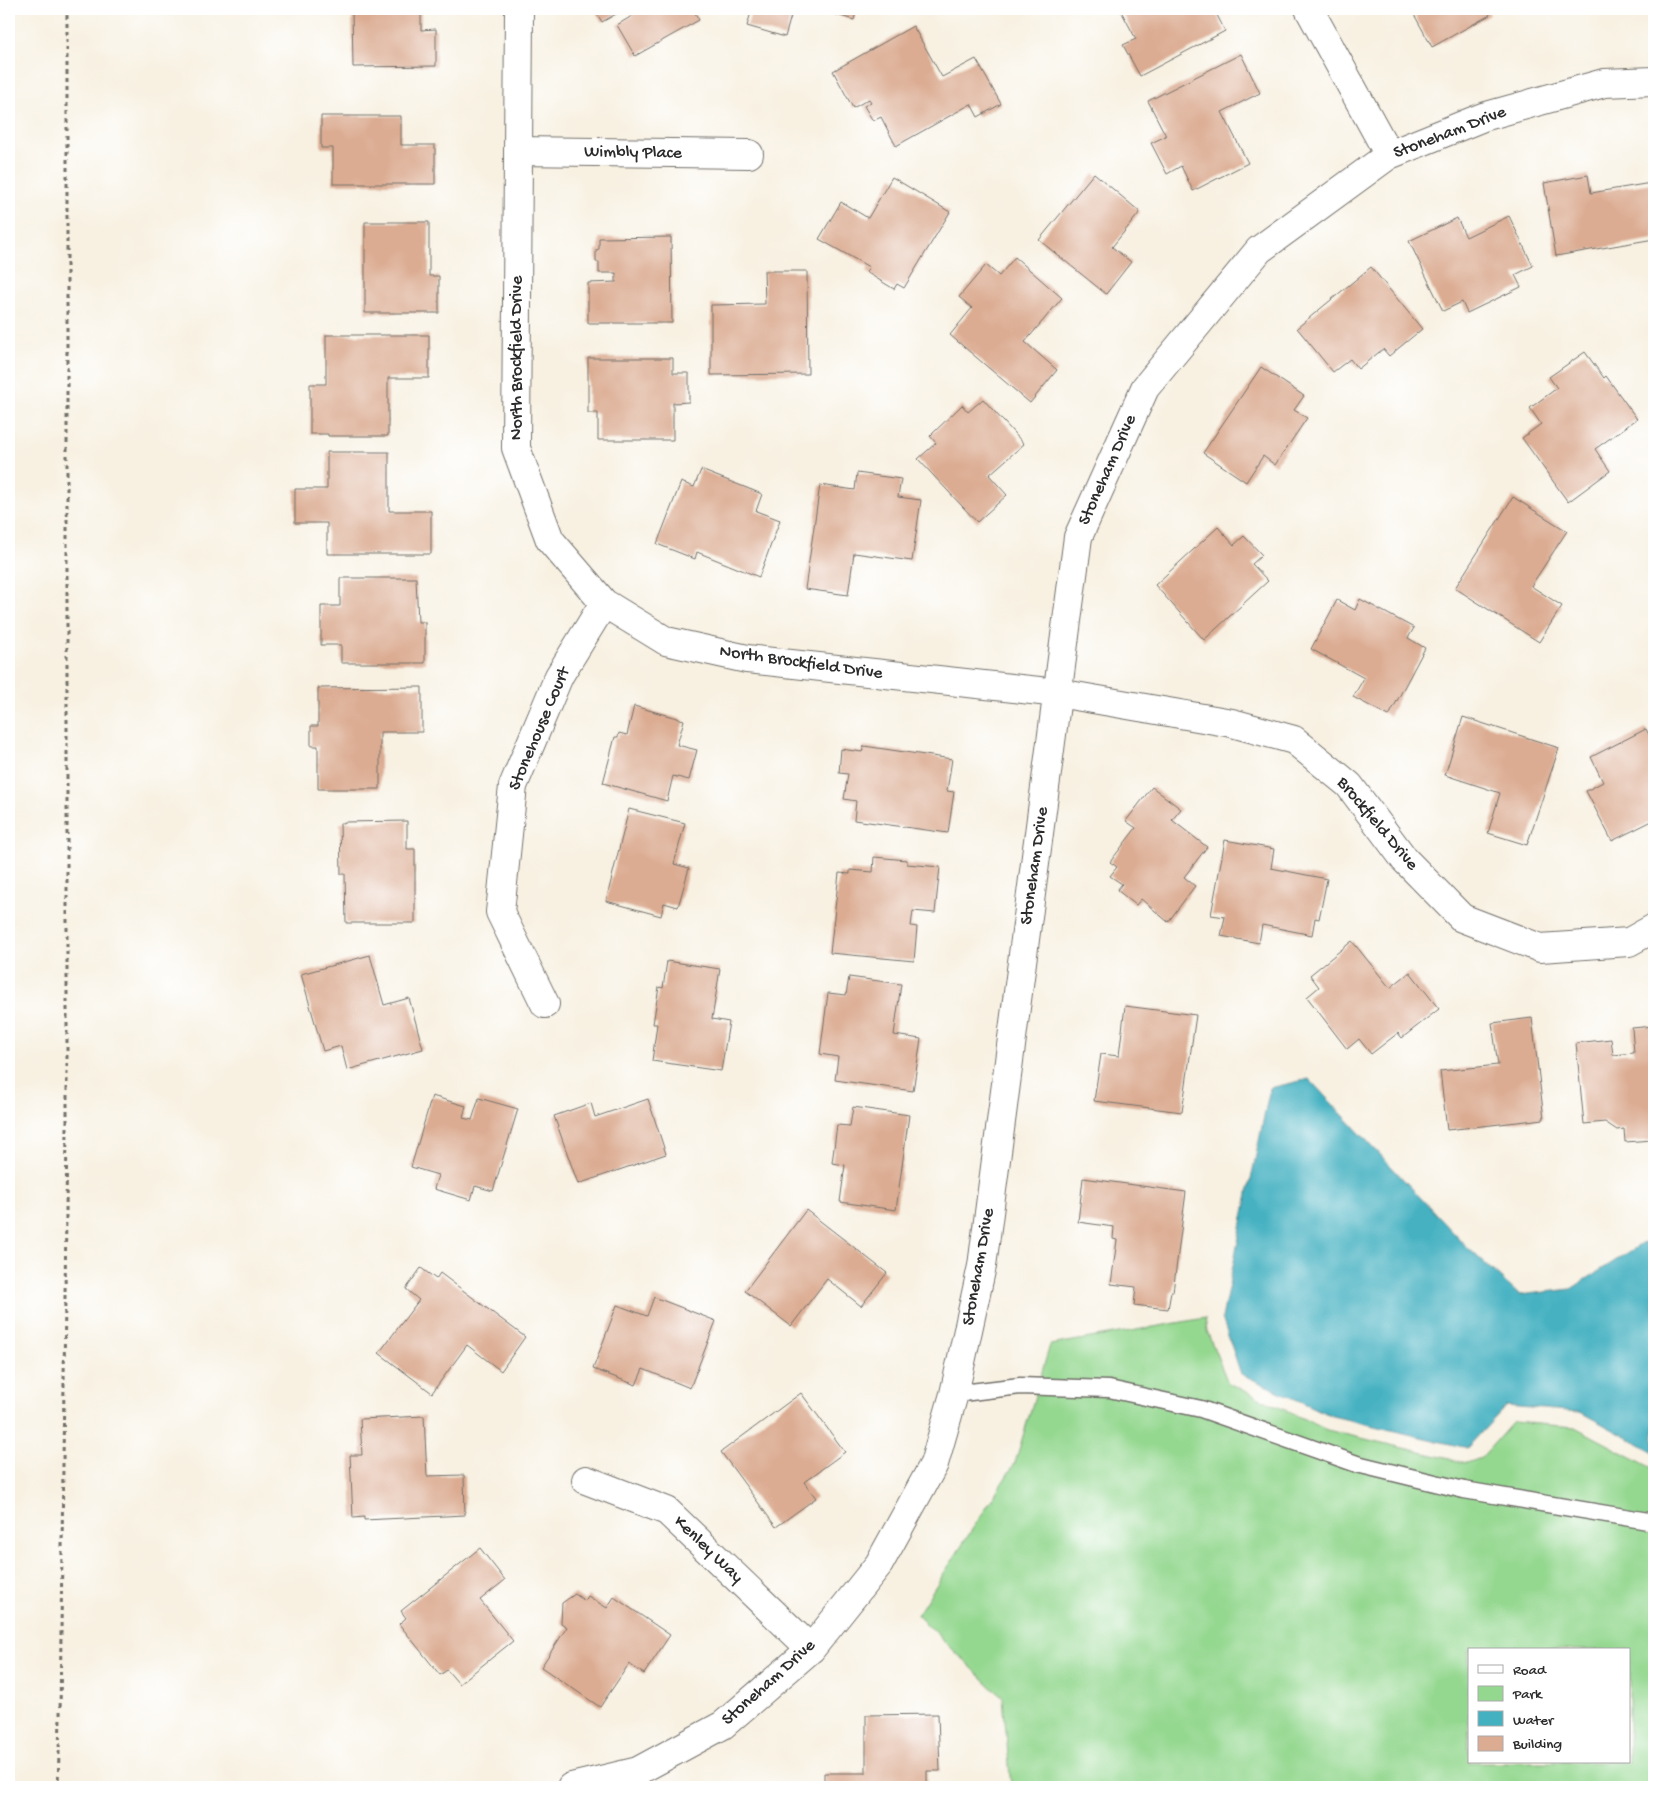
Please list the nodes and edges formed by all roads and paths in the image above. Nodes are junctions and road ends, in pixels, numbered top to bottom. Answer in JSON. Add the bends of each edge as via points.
{"nodes":[{"id":1,"x":67,"y":9,"type":"edge"},
{"id":2,"x":519,"y":9,"type":"edge"},
{"id":3,"x":1309,"y":9,"type":"edge"},
{"id":4,"x":1654,"y":81,"type":"edge"},
{"id":5,"x":518,"y":151,"type":"junction"},
{"id":6,"x":748,"y":154,"type":"dead end"},
{"id":7,"x":1389,"y":155,"type":"junction"},
{"id":8,"x":604,"y":602,"type":"junction"},
{"id":9,"x":1058,"y":693,"type":"junction"},
{"id":10,"x":1654,"y":928,"type":"edge"},
{"id":11,"x":545,"y":1004,"type":"dead end"},
{"id":12,"x":954,"y":1394,"type":"junction"},
{"id":13,"x":586,"y":1480,"type":"dead end"},
{"id":14,"x":1654,"y":1522,"type":"edge"},
{"id":15,"x":811,"y":1650,"type":"junction"},
{"id":16,"x":58,"y":1787,"type":"edge"},
{"id":17,"x":571,"y":1787,"type":"edge"}],
"edges":[{"from":1,"to":16,"type":"path","via":[[67,1128]]},
{"from":2,"to":5,"type":"street","name":"North Brockfield Drive"},
{"from":3,"to":7,"type":"street"},
{"from":4,"to":7,"type":"street","name":"Stoneham Drive","via":[[1604,83],[1483,117]]},
{"from":5,"to":6,"type":"street","name":"Wimbly Place"},
{"from":5,"to":8,"type":"street","name":"North Brockfield Drive","via":[[516,448],[550,540]]},
{"from":7,"to":9,"type":"street","name":"Stoneham Drive","via":[[1259,250],[1145,388],[1078,537]]},
{"from":8,"to":9,"type":"street","name":"North Brockfield Drive","via":[[666,640],[747,659]]},
{"from":8,"to":11,"type":"street","name":"Stonehouse Court","via":[[559,676],[513,786],[500,912]]},
{"from":9,"to":10,"type":"street","name":"Brockfield Drive","via":[[1232,723],[1294,740],[1349,784],[1405,860],[1462,918],[1540,948],[1629,942]]},
{"from":9,"to":12,"type":"street","name":"Stoneham Drive","via":[[982,1266]]},
{"from":12,"to":14,"type":"lane","via":[[1020,1386],[1109,1389],[1201,1409],[1375,1469],[1464,1490]]},
{"from":12,"to":15,"type":"street","name":"Stoneham Drive","via":[[934,1464],[879,1564]]},
{"from":13,"to":15,"type":"street","name":"Kenley Way","via":[[667,1511]]},
{"from":15,"to":17,"type":"street","name":"Stoneham Drive","via":[[724,1726],[638,1771]]}]}
